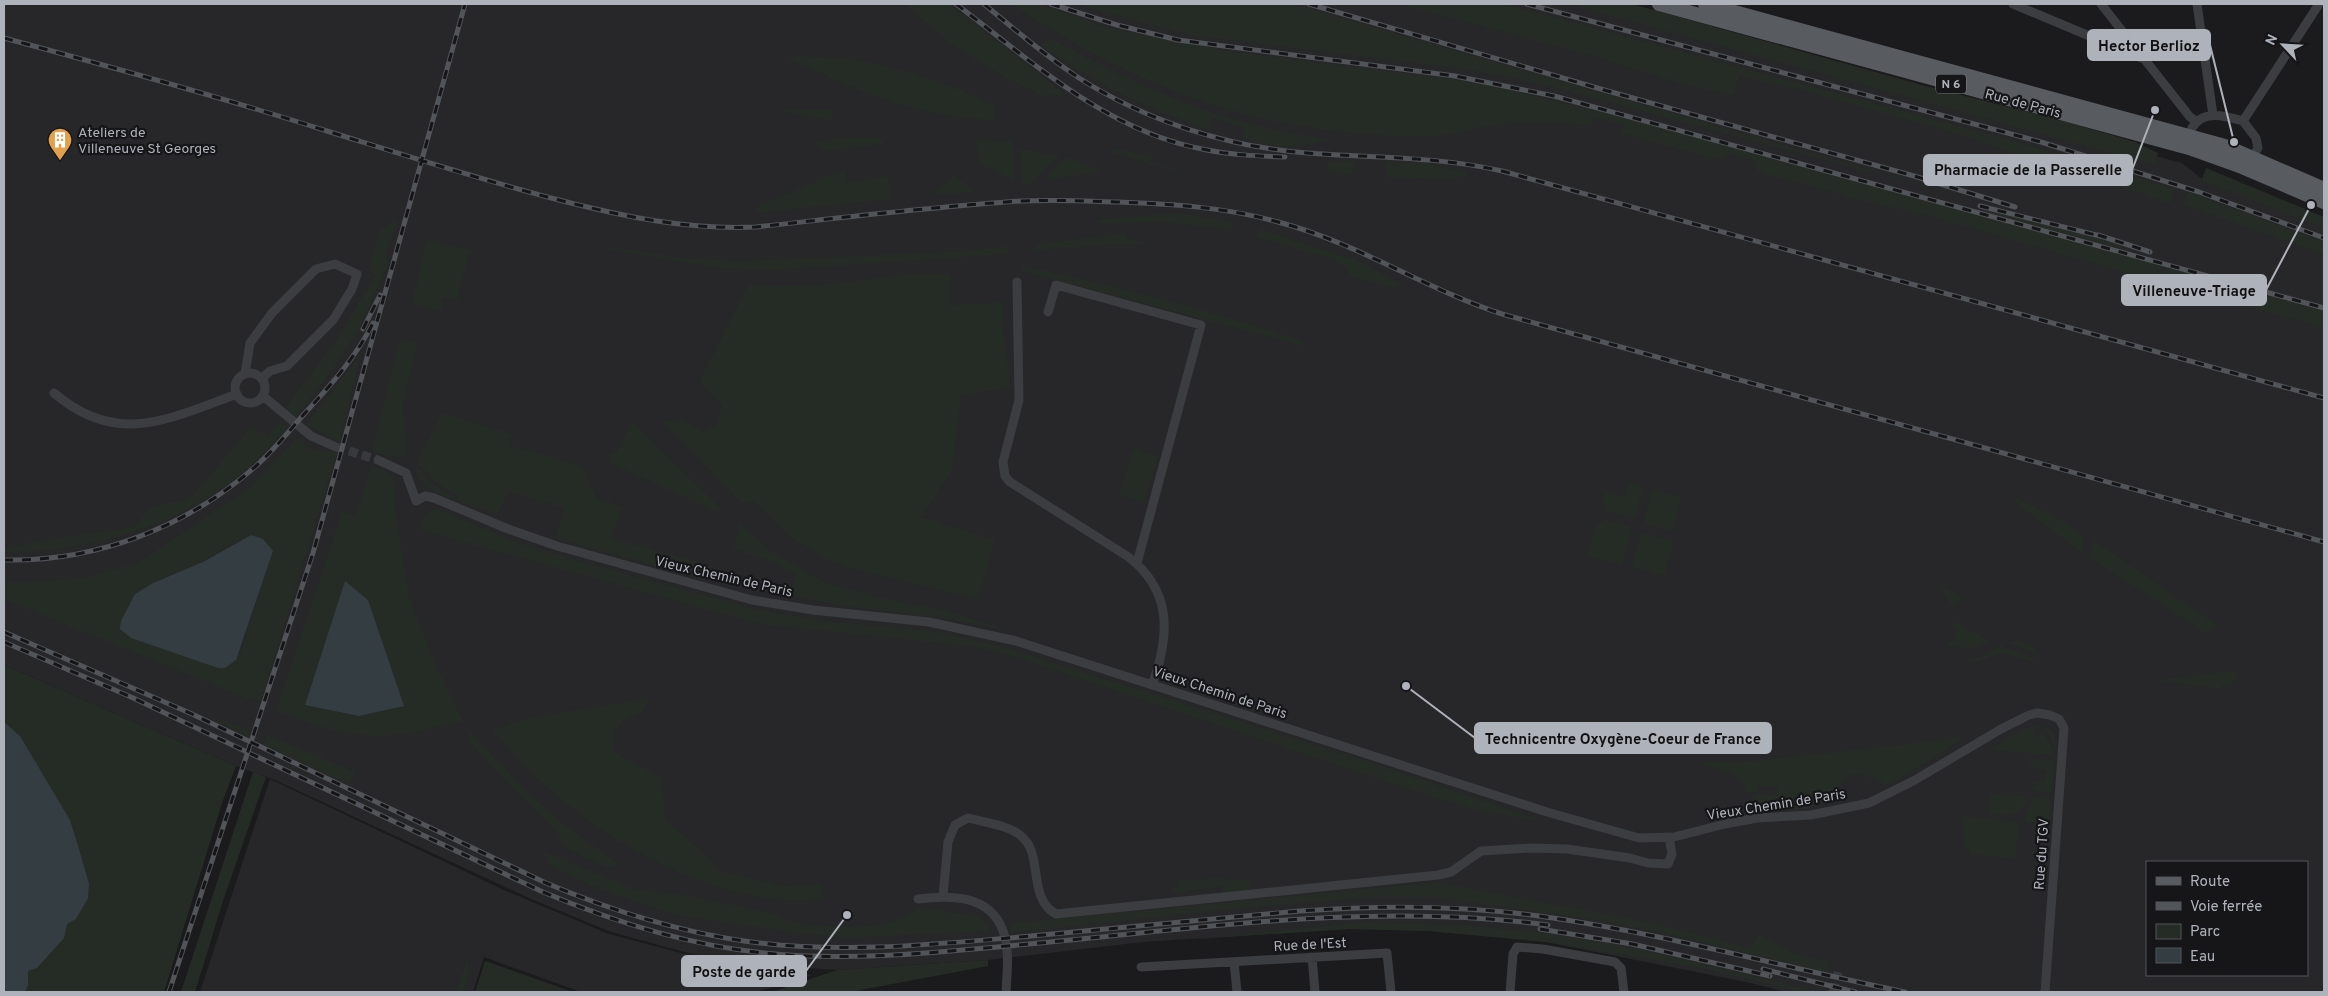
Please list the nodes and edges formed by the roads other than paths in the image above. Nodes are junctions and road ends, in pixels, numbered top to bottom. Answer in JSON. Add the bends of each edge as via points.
{"nodes":[{"id":1,"x":1659,"y":4,"type":"edge"},
{"id":2,"x":1705,"y":4,"type":"edge"},
{"id":3,"x":2013,"y":4,"type":"edge"},
{"id":4,"x":2101,"y":4,"type":"edge"},
{"id":5,"x":2197,"y":4,"type":"edge"},
{"id":6,"x":2319,"y":4,"type":"edge"},
{"id":7,"x":2146,"y":60,"type":"junction"},
{"id":8,"x":2213,"y":115,"type":"junction"},
{"id":9,"x":2243,"y":120,"type":"junction"},
{"id":10,"x":2196,"y":121,"type":"junction"},
{"id":11,"x":2189,"y":142,"type":"junction"},
{"id":12,"x":2254,"y":158,"type":"junction"},
{"id":13,"x":2242,"y":167,"type":"junction"},
{"id":14,"x":2323,"y":187,"type":"edge"},
{"id":15,"x":2324,"y":202,"type":"edge"},
{"id":16,"x":1017,"y":282,"type":"dead end"},
{"id":17,"x":1048,"y":312,"type":"dead end"},
{"id":18,"x":244,"y":374,"type":"junction"},
{"id":19,"x":262,"y":378,"type":"junction"},
{"id":20,"x":54,"y":393,"type":"dead end"},
{"id":21,"x":237,"y":394,"type":"junction"},
{"id":22,"x":263,"y":396,"type":"junction"},
{"id":23,"x":336,"y":447,"type":"tunnel mouth"},
{"id":24,"x":378,"y":460,"type":"tunnel mouth"},
{"id":25,"x":1137,"y":563,"type":"junction"},
{"id":26,"x":1152,"y":685,"type":"junction"},
{"id":27,"x":2060,"y":719,"type":"joint"},
{"id":28,"x":1669,"y":837,"type":"junction"},
{"id":29,"x":943,"y":896,"type":"junction"},
{"id":30,"x":918,"y":899,"type":"dead end"},
{"id":31,"x":1312,"y":957,"type":"junction"},
{"id":32,"x":1234,"y":962,"type":"junction"},
{"id":33,"x":1141,"y":968,"type":"dead end"},
{"id":34,"x":1006,"y":992,"type":"edge"},
{"id":35,"x":1237,"y":992,"type":"edge"},
{"id":36,"x":1315,"y":992,"type":"edge"},
{"id":37,"x":1390,"y":992,"type":"edge"},
{"id":38,"x":1510,"y":992,"type":"edge"},
{"id":39,"x":1624,"y":992,"type":"edge"},
{"id":40,"x":2045,"y":992,"type":"edge"}],
"edges":[{"from":1,"to":11,"type":"main road","name":"Rue de Paris","number":"N 6"},
{"from":2,"to":11,"type":"main road","name":"Rue de Paris","number":"N 6"},
{"from":3,"to":7,"type":"street"},
{"from":4,"to":7,"type":"street"},
{"from":5,"to":8,"type":"street"},
{"from":6,"to":9,"type":"street"},
{"from":7,"to":10,"type":"street"},
{"from":8,"to":9,"type":"street"},
{"from":8,"to":10,"type":"street"},
{"from":9,"to":12,"type":"street","via":[[2256,138],[2258,150]]},
{"from":10,"to":11,"type":"street"},
{"from":11,"to":12,"type":"main road","name":"Rue de Paris","number":"N 6","via":[[2225,146]]},
{"from":11,"to":13,"type":"main road","name":"Rue de Paris","number":"N 6"},
{"from":12,"to":13,"type":"street"},
{"from":12,"to":14,"type":"main road","name":"Rue de Paris","number":"N 6"},
{"from":13,"to":15,"type":"main road","name":"Rue de Paris","number":"N 6"},
{"from":16,"to":25,"type":"street","via":[[1019,390],[1003,462],[1005,476]]},
{"from":17,"to":25,"type":"street","via":[[1056,285],[1201,325]]},
{"from":18,"to":19,"type":"street","via":[[253,373]]},
{"from":18,"to":19,"type":"street","via":[[250,344],[272,313],[316,269],[335,264],[357,274],[352,289],[333,320],[287,366]]},
{"from":18,"to":21,"type":"street","via":[[236,382]]},
{"from":19,"to":22,"type":"street"},
{"from":20,"to":21,"type":"street","via":[[100,421],[133,424],[164,420]]},
{"from":21,"to":22,"type":"street","via":[[251,403]]},
{"from":22,"to":23,"type":"street","via":[[311,436]]},
{"from":24,"to":26,"type":"street","name":"Vieux Chemin de Paris","via":[[406,473],[416,501],[425,496],[434,498],[493,524],[557,546],[752,600],[974,630],[1041,648]]},
{"from":25,"to":26,"type":"street","via":[[1155,589],[1166,618],[1162,653]]},
{"from":26,"to":28,"type":"street","name":"Vieux Chemin de Paris","via":[[1605,830],[1639,838]]},
{"from":27,"to":28,"type":"street","name":"Vieux Chemin de Paris","via":[[2044,714],[2029,715],[1870,803],[1811,815],[1739,821]]},
{"from":27,"to":40,"type":"street","name":"Rue du TGV","via":[[2064,728]]},
{"from":28,"to":29,"type":"street","via":[[1672,854],[1668,864],[1567,849],[1481,851],[1451,872],[1438,875],[1056,914],[1043,902],[1030,849],[1022,836],[968,818],[955,825],[948,842]]},
{"from":29,"to":30,"type":"street"},
{"from":29,"to":34,"type":"street","via":[[969,899],[985,907],[997,919],[1005,937]]},
{"from":31,"to":32,"type":"street","name":"Rue de l'Est"},
{"from":31,"to":36,"type":"street"},
{"from":31,"to":37,"type":"street","name":"Rue de l'Est","via":[[1387,953]]},
{"from":32,"to":33,"type":"street","name":"Rue de l'Est"},
{"from":32,"to":35,"type":"street"},
{"from":38,"to":39,"type":"street","via":[[1513,954],[1517,947],[1619,964]]}]}
